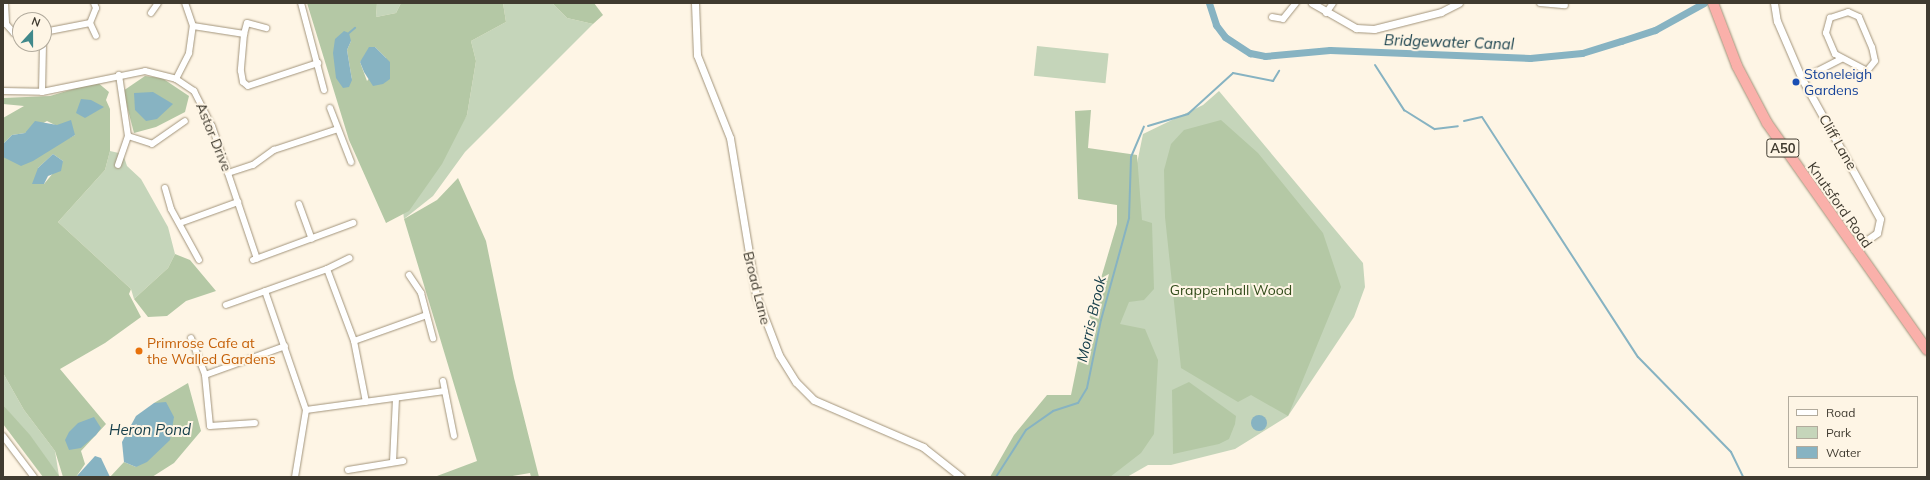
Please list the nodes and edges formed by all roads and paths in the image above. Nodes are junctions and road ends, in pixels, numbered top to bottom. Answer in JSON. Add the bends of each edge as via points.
{"nodes":[{"id":1,"x":5,"y":3,"type":"edge"},
{"id":2,"x":94,"y":3,"type":"edge"},
{"id":3,"x":158,"y":3,"type":"edge"},
{"id":4,"x":185,"y":3,"type":"edge"},
{"id":5,"x":300,"y":3,"type":"edge"},
{"id":6,"x":694,"y":3,"type":"edge"},
{"id":7,"x":1296,"y":3,"type":"edge"},
{"id":8,"x":1312,"y":3,"type":"edge"},
{"id":9,"x":1333,"y":3,"type":"edge"},
{"id":10,"x":1459,"y":3,"type":"edge"},
{"id":11,"x":1540,"y":3,"type":"edge"},
{"id":12,"x":1774,"y":3,"type":"edge"},
{"id":13,"x":1565,"y":5,"type":"dead end"},
{"id":14,"x":1714,"y":6,"type":"edge"},
{"id":15,"x":1326,"y":12,"type":"junction"},
{"id":16,"x":151,"y":13,"type":"dead end"},
{"id":17,"x":1272,"y":17,"type":"dead end"},
{"id":18,"x":90,"y":23,"type":"junction"},
{"id":19,"x":193,"y":26,"type":"junction"},
{"id":20,"x":266,"y":28,"type":"dead end"},
{"id":21,"x":52,"y":30,"type":"edge"},
{"id":22,"x":12,"y":31,"type":"edge"},
{"id":23,"x":244,"y":34,"type":"junction"},
{"id":24,"x":96,"y":36,"type":"dead end"},
{"id":25,"x":43,"y":52,"type":"edge"},
{"id":26,"x":1841,"y":59,"type":"junction"},
{"id":27,"x":318,"y":63,"type":"junction"},
{"id":28,"x":120,"y":75,"type":"junction"},
{"id":29,"x":176,"y":78,"type":"junction"},
{"id":30,"x":1802,"y":80,"type":"junction"},
{"id":31,"x":324,"y":90,"type":"dead end"},
{"id":32,"x":3,"y":91,"type":"edge"},
{"id":33,"x":42,"y":92,"type":"junction"},
{"id":34,"x":330,"y":108,"type":"dead end"},
{"id":35,"x":185,"y":121,"type":"dead end"},
{"id":36,"x":338,"y":129,"type":"junction"},
{"id":37,"x":128,"y":136,"type":"junction"},
{"id":38,"x":351,"y":162,"type":"dead end"},
{"id":39,"x":118,"y":165,"type":"dead end"},
{"id":40,"x":228,"y":173,"type":"junction"},
{"id":41,"x":165,"y":188,"type":"dead end"},
{"id":42,"x":238,"y":202,"type":"junction"},
{"id":43,"x":300,"y":204,"type":"dead end"},
{"id":44,"x":180,"y":223,"type":"junction"},
{"id":45,"x":353,"y":223,"type":"dead end"},
{"id":46,"x":312,"y":239,"type":"junction"},
{"id":47,"x":1854,"y":249,"type":"junction"},
{"id":48,"x":350,"y":258,"type":"dead end"},
{"id":49,"x":199,"y":260,"type":"dead end"},
{"id":50,"x":327,"y":269,"type":"junction"},
{"id":51,"x":409,"y":275,"type":"dead end"},
{"id":52,"x":265,"y":291,"type":"junction"},
{"id":53,"x":226,"y":305,"type":"dead end"},
{"id":54,"x":427,"y":315,"type":"junction"},
{"id":55,"x":191,"y":338,"type":"dead end"},
{"id":56,"x":433,"y":338,"type":"dead end"},
{"id":57,"x":354,"y":341,"type":"junction"},
{"id":58,"x":285,"y":346,"type":"junction"},
{"id":59,"x":1927,"y":350,"type":"edge"},
{"id":60,"x":205,"y":375,"type":"junction"},
{"id":61,"x":443,"y":381,"type":"dead end"},
{"id":62,"x":445,"y":391,"type":"junction"},
{"id":63,"x":396,"y":399,"type":"junction"},
{"id":64,"x":366,"y":402,"type":"junction"},
{"id":65,"x":306,"y":410,"type":"junction"},
{"id":66,"x":255,"y":423,"type":"dead end"},
{"id":67,"x":3,"y":436,"type":"edge"},
{"id":68,"x":454,"y":436,"type":"dead end"},
{"id":69,"x":403,"y":461,"type":"dead end"},
{"id":70,"x":393,"y":462,"type":"junction"},
{"id":71,"x":348,"y":470,"type":"dead end"},
{"id":72,"x":34,"y":477,"type":"edge"},
{"id":73,"x":296,"y":477,"type":"edge"},
{"id":74,"x":961,"y":477,"type":"edge"}],
"edges":[{"from":1,"to":22,"type":"street","via":[[6,24]]},
{"from":2,"to":18,"type":"street","via":[[96,8]]},
{"from":3,"to":16,"type":"street"},
{"from":4,"to":19,"type":"street"},
{"from":5,"to":27,"type":"street"},
{"from":6,"to":74,"type":"street","name":"Broad Lane","via":[[697,55],[730,138],[756,295],[779,355],[796,382],[814,400],[919,445]]},
{"from":7,"to":17,"type":"street","via":[[1283,19]]},
{"from":8,"to":15,"type":"street"},
{"from":9,"to":15,"type":"street"},
{"from":10,"to":15,"type":"street","via":[[1441,12],[1374,29],[1356,28]]},
{"from":11,"to":13,"type":"street"},
{"from":12,"to":30,"type":"street","name":"Cliff Lane","via":[[1776,21]]},
{"from":14,"to":47,"type":"highway","name":"Knutsford Road","number":"A50","via":[[1737,66],[1767,123]]},
{"from":18,"to":21,"type":"street"},
{"from":18,"to":24,"type":"street"},
{"from":19,"to":23,"type":"street"},
{"from":19,"to":29,"type":"street","via":[[190,53]]},
{"from":20,"to":23,"type":"street","via":[[247,22]]},
{"from":23,"to":27,"type":"street","via":[[241,71],[243,82],[248,86]]},
{"from":25,"to":33,"type":"street"},
{"from":26,"to":26,"type":"street","via":[[1835,54],[1825,26],[1836,14],[1853,13],[1872,47],[1875,61],[1867,71]]},
{"from":26,"to":30,"type":"street"},
{"from":27,"to":31,"type":"street"},
{"from":28,"to":29,"type":"street","name":"Astor Drive","via":[[145,71]]},
{"from":28,"to":33,"type":"street","name":"Astor Drive"},
{"from":28,"to":37,"type":"street"},
{"from":29,"to":40,"type":"street","name":"Astor Drive","via":[[194,91],[202,105]]},
{"from":30,"to":47,"type":"street","name":"Cliff Lane","via":[[1880,219],[1877,233]]},
{"from":32,"to":33,"type":"street","name":"Astor Drive"},
{"from":34,"to":36,"type":"street"},
{"from":35,"to":37,"type":"street","via":[[152,144]]},
{"from":36,"to":38,"type":"street"},
{"from":36,"to":40,"type":"street","via":[[274,150],[253,165]]},
{"from":37,"to":39,"type":"street"},
{"from":40,"to":42,"type":"street","name":"Astor Drive"},
{"from":41,"to":44,"type":"street","via":[[171,209]]},
{"from":42,"to":44,"type":"street"},
{"from":42,"to":46,"type":"street","name":"Astor Drive","via":[[255,260]]},
{"from":43,"to":46,"type":"street"},
{"from":44,"to":49,"type":"street"},
{"from":45,"to":46,"type":"street","name":"Astor Drive"},
{"from":47,"to":59,"type":"highway","name":"Knutsford Road","number":"A50"},
{"from":48,"to":50,"type":"street"},
{"from":50,"to":52,"type":"street"},
{"from":50,"to":57,"type":"street"},
{"from":51,"to":54,"type":"street","via":[[422,293]]},
{"from":52,"to":53,"type":"street"},
{"from":52,"to":58,"type":"street"},
{"from":54,"to":56,"type":"street"},
{"from":54,"to":57,"type":"street"},
{"from":55,"to":60,"type":"street"},
{"from":57,"to":64,"type":"street"},
{"from":58,"to":60,"type":"street"},
{"from":58,"to":65,"type":"street"},
{"from":60,"to":66,"type":"street","via":[[210,426]]},
{"from":61,"to":62,"type":"street"},
{"from":62,"to":63,"type":"street"},
{"from":62,"to":68,"type":"street"},
{"from":63,"to":64,"type":"street"},
{"from":63,"to":70,"type":"street"},
{"from":64,"to":65,"type":"street"},
{"from":65,"to":73,"type":"street"},
{"from":67,"to":72,"type":"street"},
{"from":69,"to":70,"type":"street"},
{"from":70,"to":71,"type":"street"}]}
